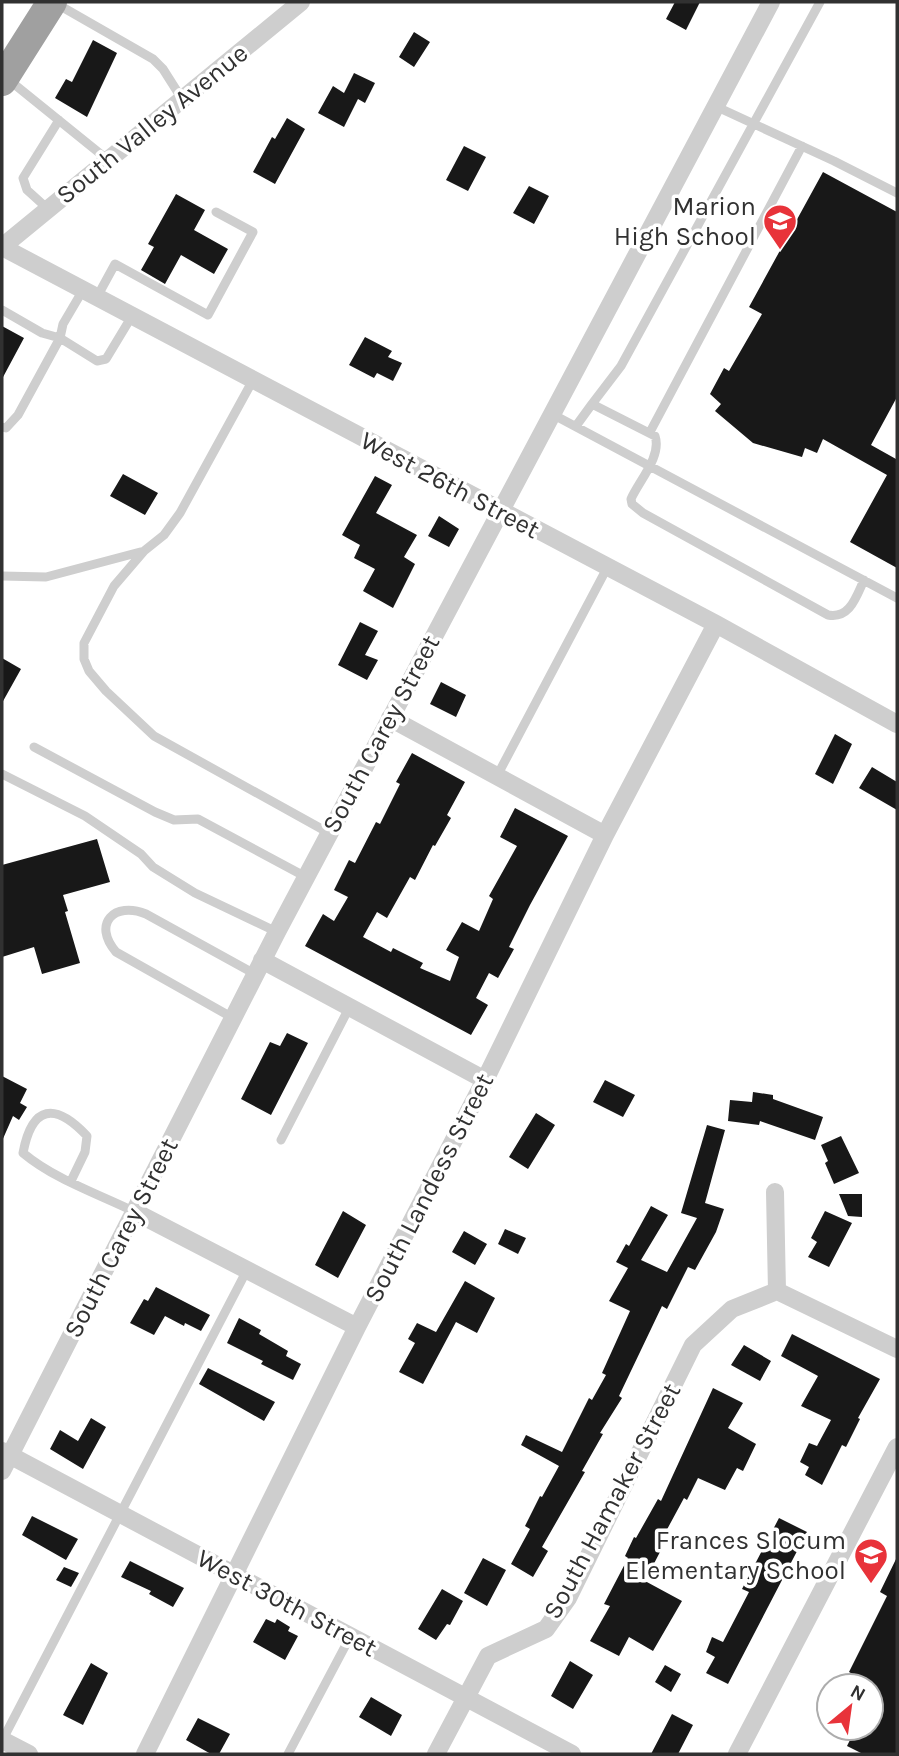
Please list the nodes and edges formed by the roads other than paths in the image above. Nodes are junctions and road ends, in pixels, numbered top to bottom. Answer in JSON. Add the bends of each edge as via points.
{"nodes":[{"id":1,"x":52,"y":2,"type":"edge"},
{"id":2,"x":301,"y":2,"type":"edge"},
{"id":3,"x":771,"y":2,"type":"edge"},
{"id":4,"x":820,"y":2,"type":"edge"},
{"id":5,"x":3,"y":79,"type":"edge"},
{"id":6,"x":182,"y":99,"type":"junction"},
{"id":7,"x":715,"y":106,"type":"junction"},
{"id":8,"x":59,"y":120,"type":"junction"},
{"id":9,"x":754,"y":124,"type":"junction"},
{"id":10,"x":802,"y":146,"type":"junction"},
{"id":11,"x":108,"y":160,"type":"junction"},
{"id":12,"x":897,"y":194,"type":"edge"},
{"id":13,"x":48,"y":209,"type":"junction"},
{"id":14,"x":216,"y":212,"type":"dead end"},
{"id":15,"x":2,"y":247,"type":"edge"},
{"id":16,"x":90,"y":294,"type":"junction"},
{"id":17,"x":2,"y":310,"type":"edge"},
{"id":18,"x":132,"y":316,"type":"junction"},
{"id":19,"x":60,"y":338,"type":"junction"},
{"id":20,"x":253,"y":380,"type":"junction"},
{"id":21,"x":592,"y":404,"type":"junction"},
{"id":22,"x":552,"y":414,"type":"junction"},
{"id":23,"x":576,"y":426,"type":"junction"},
{"id":24,"x":2,"y":427,"type":"edge"},
{"id":25,"x":650,"y":432,"type":"junction"},
{"id":26,"x":650,"y":465,"type":"junction"},
{"id":27,"x":500,"y":512,"type":"junction"},
{"id":28,"x":144,"y":551,"type":"junction"},
{"id":29,"x":607,"y":568,"type":"junction"},
{"id":30,"x":2,"y":576,"type":"edge"},
{"id":31,"x":864,"y":580,"type":"junction"},
{"id":32,"x":897,"y":598,"type":"edge"},
{"id":33,"x":716,"y":624,"type":"junction"},
{"id":34,"x":390,"y":718,"type":"junction"},
{"id":35,"x":897,"y":724,"type":"edge"},
{"id":36,"x":34,"y":747,"type":"dead end"},
{"id":37,"x":2,"y":774,"type":"edge"},
{"id":38,"x":497,"y":776,"type":"junction"},
{"id":39,"x":329,"y":833,"type":"junction"},
{"id":40,"x":605,"y":835,"type":"junction"},
{"id":41,"x":306,"y":877,"type":"junction"},
{"id":42,"x":277,"y":932,"type":"junction"},
{"id":43,"x":259,"y":967,"type":"junction"},
{"id":44,"x":349,"y":1008,"type":"junction"},
{"id":45,"x":233,"y":1018,"type":"junction"},
{"id":46,"x":485,"y":1080,"type":"junction"},
{"id":47,"x":281,"y":1140,"type":"dead end"},
{"id":48,"x":71,"y":1181,"type":"junction"},
{"id":49,"x":775,"y":1192,"type":"dead end"},
{"id":50,"x":135,"y":1212,"type":"junction"},
{"id":51,"x":247,"y":1270,"type":"junction"},
{"id":52,"x":777,"y":1291,"type":"junction"},
{"id":53,"x":357,"y":1326,"type":"junction"},
{"id":54,"x":897,"y":1349,"type":"edge"},
{"id":55,"x":897,"y":1447,"type":"edge"},
{"id":56,"x":4,"y":1459,"type":"edge"},
{"id":57,"x":122,"y":1515,"type":"junction"},
{"id":58,"x":234,"y":1575,"type":"junction"},
{"id":59,"x":350,"y":1637,"type":"junction"},
{"id":60,"x":465,"y":1697,"type":"junction"},
{"id":61,"x":2,"y":1740,"type":"edge"},
{"id":62,"x":29,"y":1754,"type":"edge"},
{"id":63,"x":145,"y":1754,"type":"edge"},
{"id":64,"x":288,"y":1754,"type":"edge"},
{"id":65,"x":436,"y":1754,"type":"edge"},
{"id":66,"x":572,"y":1754,"type":"edge"},
{"id":67,"x":737,"y":1754,"type":"edge"}],
"edges":[{"from":1,"to":5,"type":"highway"},
{"from":1,"to":6,"type":"lane","via":[[153,60]]},
{"from":2,"to":6,"type":"street","name":"South Valley Avenue"},
{"from":3,"to":7,"type":"street","name":"South Carey Street"},
{"from":4,"to":9,"type":"lane"},
{"from":5,"to":8,"type":"lane"},
{"from":6,"to":11,"type":"street","name":"South Valley Avenue"},
{"from":7,"to":9,"type":"lane"},
{"from":7,"to":22,"type":"street","name":"South Carey Street"},
{"from":8,"to":11,"type":"lane"},
{"from":8,"to":13,"type":"lane","via":[[23,178],[27,190]]},
{"from":9,"to":10,"type":"lane"},
{"from":9,"to":21,"type":"lane","via":[[621,366]]},
{"from":10,"to":12,"type":"lane"},
{"from":10,"to":25,"type":"lane"},
{"from":11,"to":13,"type":"street","name":"South Valley Avenue"},
{"from":13,"to":15,"type":"street","name":"South Valley Avenue"},
{"from":14,"to":16,"type":"lane","via":[[253,232],[208,315],[115,264]]},
{"from":15,"to":16,"type":"street","name":"West 26th Street"},
{"from":16,"to":18,"type":"street","name":"West 26th Street"},
{"from":16,"to":19,"type":"lane","via":[[63,324]]},
{"from":17,"to":19,"type":"lane","via":[[41,333]]},
{"from":18,"to":19,"type":"lane","via":[[106,359],[97,361]]},
{"from":18,"to":20,"type":"street","name":"West 26th Street"},
{"from":19,"to":24,"type":"lane","via":[[19,415]]},
{"from":20,"to":27,"type":"street","name":"West 26th Street"},
{"from":20,"to":28,"type":"lane","via":[[180,513],[164,535]]},
{"from":21,"to":23,"type":"lane"},
{"from":21,"to":25,"type":"lane"},
{"from":22,"to":23,"type":"lane"},
{"from":22,"to":27,"type":"street","name":"South Carey Street"},
{"from":23,"to":26,"type":"lane"},
{"from":25,"to":26,"type":"lane","via":[[657,442]]},
{"from":26,"to":31,"type":"lane"},
{"from":26,"to":31,"type":"lane","via":[[632,504],[828,615],[845,613]]},
{"from":27,"to":29,"type":"street","name":"West 26th Street"},
{"from":27,"to":34,"type":"street","name":"South Carey Street"},
{"from":28,"to":30,"type":"lane","via":[[46,577]]},
{"from":28,"to":39,"type":"lane","via":[[114,586],[84,643],[83,659],[89,671],[154,736]]},
{"from":29,"to":33,"type":"street","name":"West 26th Street"},
{"from":29,"to":38,"type":"lane"},
{"from":31,"to":32,"type":"lane"},
{"from":33,"to":35,"type":"street","name":"West 26th Street"},
{"from":33,"to":40,"type":"street","name":"South Landess Street"},
{"from":34,"to":38,"type":"street"},
{"from":34,"to":39,"type":"street","name":"South Carey Street"},
{"from":36,"to":41,"type":"lane","via":[[155,812],[174,820],[198,819]]},
{"from":37,"to":42,"type":"lane","via":[[85,816],[195,893]]},
{"from":38,"to":40,"type":"street"},
{"from":39,"to":41,"type":"street","name":"South Carey Street"},
{"from":40,"to":46,"type":"street","name":"South Landess Street"},
{"from":41,"to":42,"type":"street","name":"South Carey Street"},
{"from":42,"to":43,"type":"street","name":"South Carey Street"},
{"from":43,"to":44,"type":"street"},
{"from":43,"to":45,"type":"street","name":"South Carey Street"},
{"from":43,"to":45,"type":"lane","via":[[133,908],[121,909],[108,923],[108,943],[116,952]]},
{"from":44,"to":46,"type":"street"},
{"from":44,"to":47,"type":"lane"},
{"from":45,"to":50,"type":"street","name":"South Carey Street"},
{"from":46,"to":53,"type":"street","name":"South Landess Street"},
{"from":48,"to":48,"type":"lane","via":[[23,1153],[26,1137],[44,1114],[58,1113],[87,1136]]},
{"from":48,"to":50,"type":"lane"},
{"from":49,"to":52,"type":"street"},
{"from":50,"to":51,"type":"street"},
{"from":50,"to":56,"type":"street","name":"South Carey Street"},
{"from":51,"to":53,"type":"street"},
{"from":51,"to":57,"type":"lane"},
{"from":52,"to":54,"type":"street"},
{"from":52,"to":60,"type":"street","name":"South Hamaker Street","via":[[732,1309],[693,1345],[568,1598],[546,1629],[488,1656]]},
{"from":53,"to":58,"type":"street","name":"South Landess Street"},
{"from":55,"to":67,"type":"street"},
{"from":56,"to":57,"type":"street","name":"West 30th Street"},
{"from":57,"to":58,"type":"street","name":"West 30th Street"},
{"from":57,"to":61,"type":"lane"},
{"from":58,"to":59,"type":"street","name":"West 30th Street"},
{"from":58,"to":63,"type":"street","name":"South Landess Street"},
{"from":59,"to":60,"type":"street","name":"West 30th Street"},
{"from":59,"to":64,"type":"lane"},
{"from":60,"to":65,"type":"street","name":"South Hamaker Street"},
{"from":60,"to":66,"type":"street","name":"West 30th Street"},
{"from":61,"to":62,"type":"street"}]}
